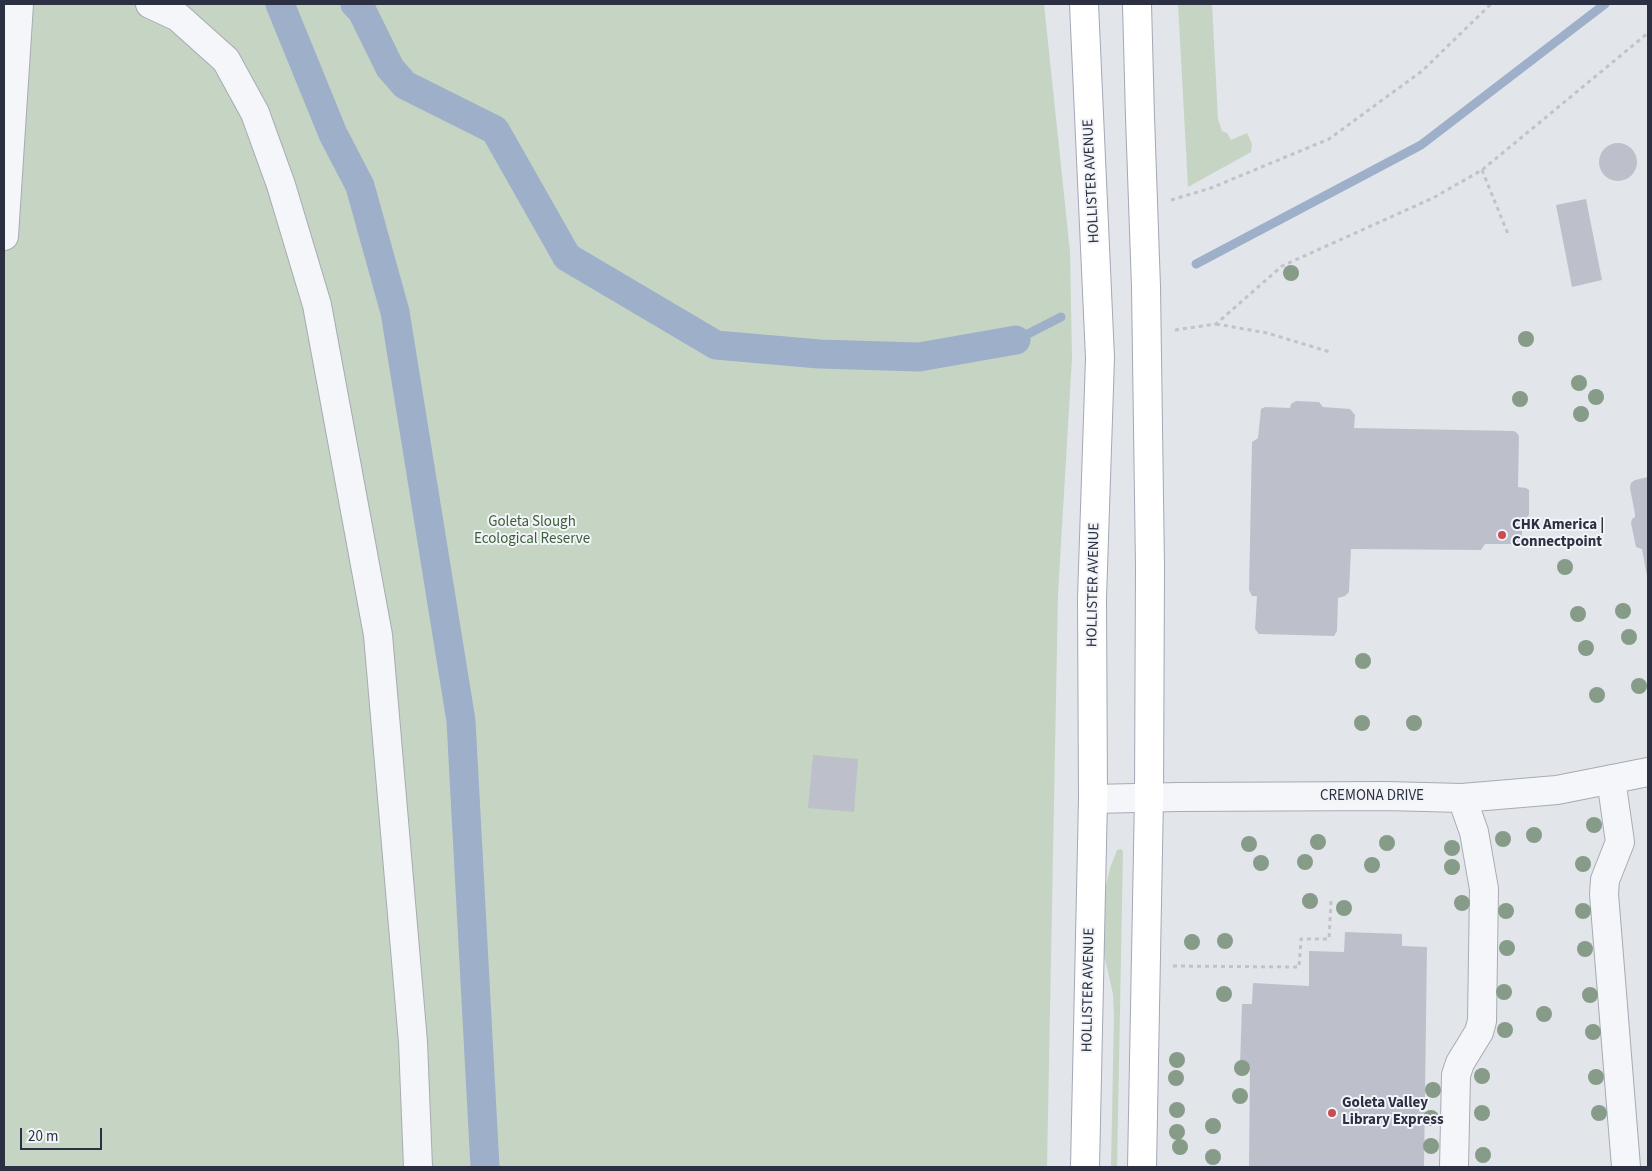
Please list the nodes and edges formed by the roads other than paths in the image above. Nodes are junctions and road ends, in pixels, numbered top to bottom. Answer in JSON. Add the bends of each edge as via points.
{"nodes":[{"id":1,"x":20,"y":4,"type":"edge"},
{"id":2,"x":150,"y":4,"type":"edge"},
{"id":3,"x":1084,"y":4,"type":"edge"},
{"id":4,"x":1137,"y":4,"type":"edge"},
{"id":5,"x":4,"y":236,"type":"edge"},
{"id":6,"x":1648,"y":772,"type":"edge"},
{"id":7,"x":1611,"y":779,"type":"junction"},
{"id":8,"x":1149,"y":798,"type":"junction"},
{"id":9,"x":1462,"y":798,"type":"junction"},
{"id":10,"x":1093,"y":799,"type":"junction"},
{"id":11,"x":418,"y":1167,"type":"edge"},
{"id":12,"x":1085,"y":1167,"type":"edge"},
{"id":13,"x":1142,"y":1167,"type":"edge"},
{"id":14,"x":1454,"y":1167,"type":"edge"},
{"id":15,"x":1626,"y":1167,"type":"edge"}],
"edges":[{"from":1,"to":5,"type":"street"},
{"from":2,"to":11,"type":"street","via":[[178,17],[226,60],[255,113],[317,305],[378,635],[413,1042]]},
{"from":3,"to":10,"type":"main road","name":"HOLLISTER AVENUE","via":[[1100,358],[1092,598]]},
{"from":4,"to":8,"type":"main road","via":[[1146,287]]},
{"from":6,"to":7,"type":"street","name":"CREMONA DRIVE"},
{"from":7,"to":9,"type":"street","name":"CREMONA DRIVE","via":[[1558,790]]},
{"from":7,"to":15,"type":"street","via":[[1620,842],[1605,880],[1604,894]]},
{"from":8,"to":9,"type":"street","name":"CREMONA DRIVE"},
{"from":8,"to":10,"type":"street","name":"CREMONA DRIVE"},
{"from":8,"to":13,"type":"main road"},
{"from":9,"to":14,"type":"street","via":[[1474,832],[1484,889],[1482,1021],[1456,1075]]},
{"from":10,"to":12,"type":"main road","name":"HOLLISTER AVENUE"}]}
